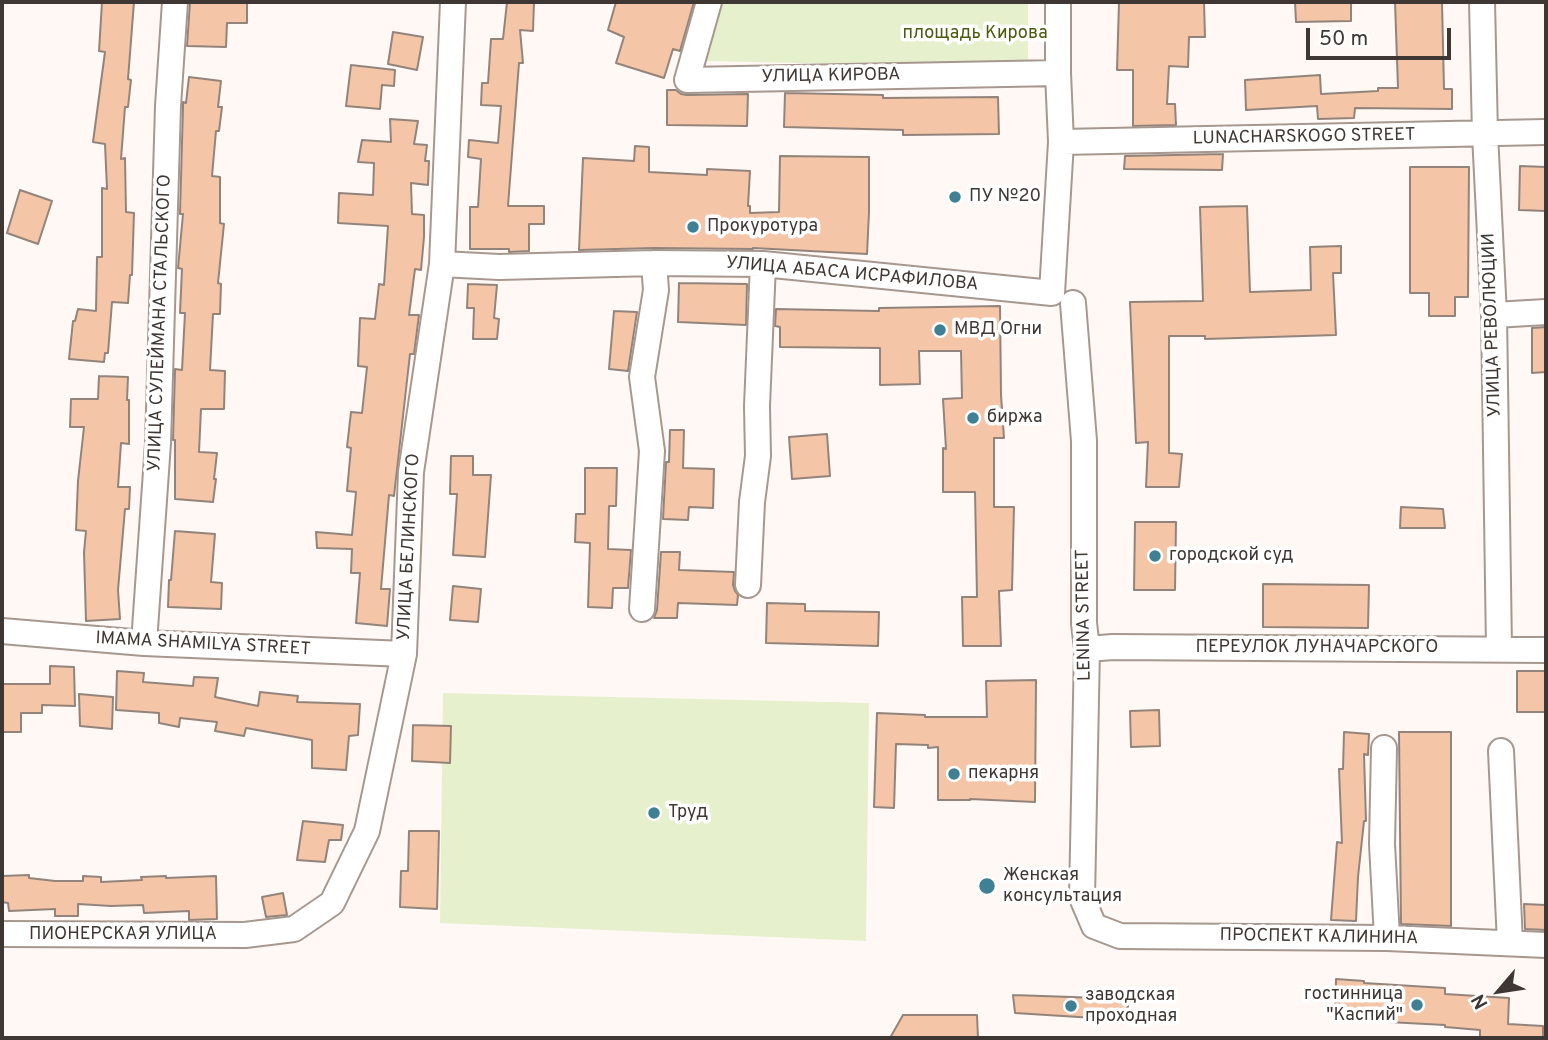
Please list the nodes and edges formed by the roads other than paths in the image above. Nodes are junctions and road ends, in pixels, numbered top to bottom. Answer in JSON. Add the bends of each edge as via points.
{"nodes":[{"id":1,"x":175,"y":2,"type":"edge"},
{"id":2,"x":453,"y":2,"type":"edge"},
{"id":3,"x":709,"y":2,"type":"edge"},
{"id":4,"x":1058,"y":2,"type":"edge"},
{"id":5,"x":1482,"y":2,"type":"edge"},
{"id":6,"x":1058,"y":73,"type":"junction"},
{"id":7,"x":1546,"y":132,"type":"edge"},
{"id":8,"x":1486,"y":134,"type":"junction"},
{"id":9,"x":1061,"y":142,"type":"junction"},
{"id":10,"x":654,"y":263,"type":"junction"},
{"id":11,"x":442,"y":264,"type":"junction"},
{"id":12,"x":763,"y":264,"type":"junction"},
{"id":13,"x":1063,"y":298,"type":"junction"},
{"id":14,"x":1546,"y":312,"type":"edge"},
{"id":15,"x":1494,"y":315,"type":"junction"},
{"id":16,"x":748,"y":585,"type":"dead end"},
{"id":17,"x":642,"y":609,"type":"dead end"},
{"id":18,"x":2,"y":631,"type":"edge"},
{"id":19,"x":144,"y":643,"type":"junction"},
{"id":20,"x":1087,"y":649,"type":"junction"},
{"id":21,"x":1499,"y":649,"type":"junction"},
{"id":22,"x":1546,"y":650,"type":"edge"},
{"id":23,"x":404,"y":654,"type":"junction"},
{"id":24,"x":1384,"y":748,"type":"dead end"},
{"id":25,"x":1501,"y":751,"type":"dead end"},
{"id":26,"x":1094,"y":926,"type":"joint"},
{"id":27,"x":2,"y":934,"type":"edge"},
{"id":28,"x":245,"y":935,"type":"joint"},
{"id":29,"x":1387,"y":938,"type":"junction"},
{"id":30,"x":1510,"y":943,"type":"junction"},
{"id":31,"x":1546,"y":945,"type":"edge"}],
"edges":[{"from":1,"to":19,"type":"street","name":"УЛИЦА СУЛЕЙМАНА СТАЛЬСКОГО","via":[[158,443]]},
{"from":2,"to":11,"type":"street","name":"УЛИЦА БЕЛИНСКОГО"},
{"from":3,"to":6,"type":"street","name":"УЛИЦА КИРОВА","via":[[687,80]]},
{"from":4,"to":6,"type":"street","name":"LENINA STREET"},
{"from":5,"to":8,"type":"street","name":"УЛИЦА РЕВОЛЮЦИИ"},
{"from":6,"to":9,"type":"street","name":"LENINA STREET"},
{"from":7,"to":8,"type":"street","name":"LUNACHARSKOGO STREET"},
{"from":8,"to":9,"type":"street","name":"LUNACHARSKOGO STREET"},
{"from":8,"to":15,"type":"street","name":"УЛИЦА РЕВОЛЮЦИИ"},
{"from":9,"to":13,"type":"street","name":"LENINA STREET"},
{"from":10,"to":11,"type":"street","name":"УЛИЦА АБАСА ИСРАФИЛОВА"},
{"from":10,"to":12,"type":"street","name":"УЛИЦА АБАСА ИСРАФИЛОВА"},
{"from":10,"to":17,"type":"street","via":[[656,290],[642,377],[652,451]]},
{"from":11,"to":23,"type":"street","name":"УЛИЦА БЕЛИНСКОГО","via":[[411,472]]},
{"from":12,"to":13,"type":"street","name":"УЛИЦА АБАСА ИСРАФИЛОВА"},
{"from":12,"to":16,"type":"street","via":[[758,456]]},
{"from":13,"to":20,"type":"street","name":"LENINA STREET","via":[[1084,441]]},
{"from":14,"to":15,"type":"street"},
{"from":15,"to":21,"type":"street","name":"УЛИЦА РЕВОЛЮЦИИ"},
{"from":18,"to":19,"type":"street","name":"IMAMA SHAMILYA STREET"},
{"from":19,"to":23,"type":"street","name":"IMAMA SHAMILYA STREET"},
{"from":20,"to":21,"type":"street","name":"ПЕРЕУЛОК ЛУНАЧАРСКОГО"},
{"from":20,"to":26,"type":"street","name":"LENINA STREET","via":[[1082,898]]},
{"from":21,"to":22,"type":"street","name":"ПЕРЕУЛОК ЛУНАЧАРСКОГО"},
{"from":23,"to":28,"type":"street","name":"УЛИЦА БЕЛИНСКОГО","via":[[367,831],[332,903],[294,929]]},
{"from":24,"to":29,"type":"street","via":[[1382,844]]},
{"from":25,"to":30,"type":"street"},
{"from":26,"to":29,"type":"street","name":"ПРОСПЕКТ КАЛИНИНА","via":[[1120,936]]},
{"from":27,"to":28,"type":"street","name":"ПИОНЕРСКАЯ УЛИЦА"},
{"from":29,"to":30,"type":"street","name":"ПРОСПЕКТ КАЛИНИНА"},
{"from":30,"to":31,"type":"street","name":"ПРОСПЕКТ КАЛИНИНА"}]}
